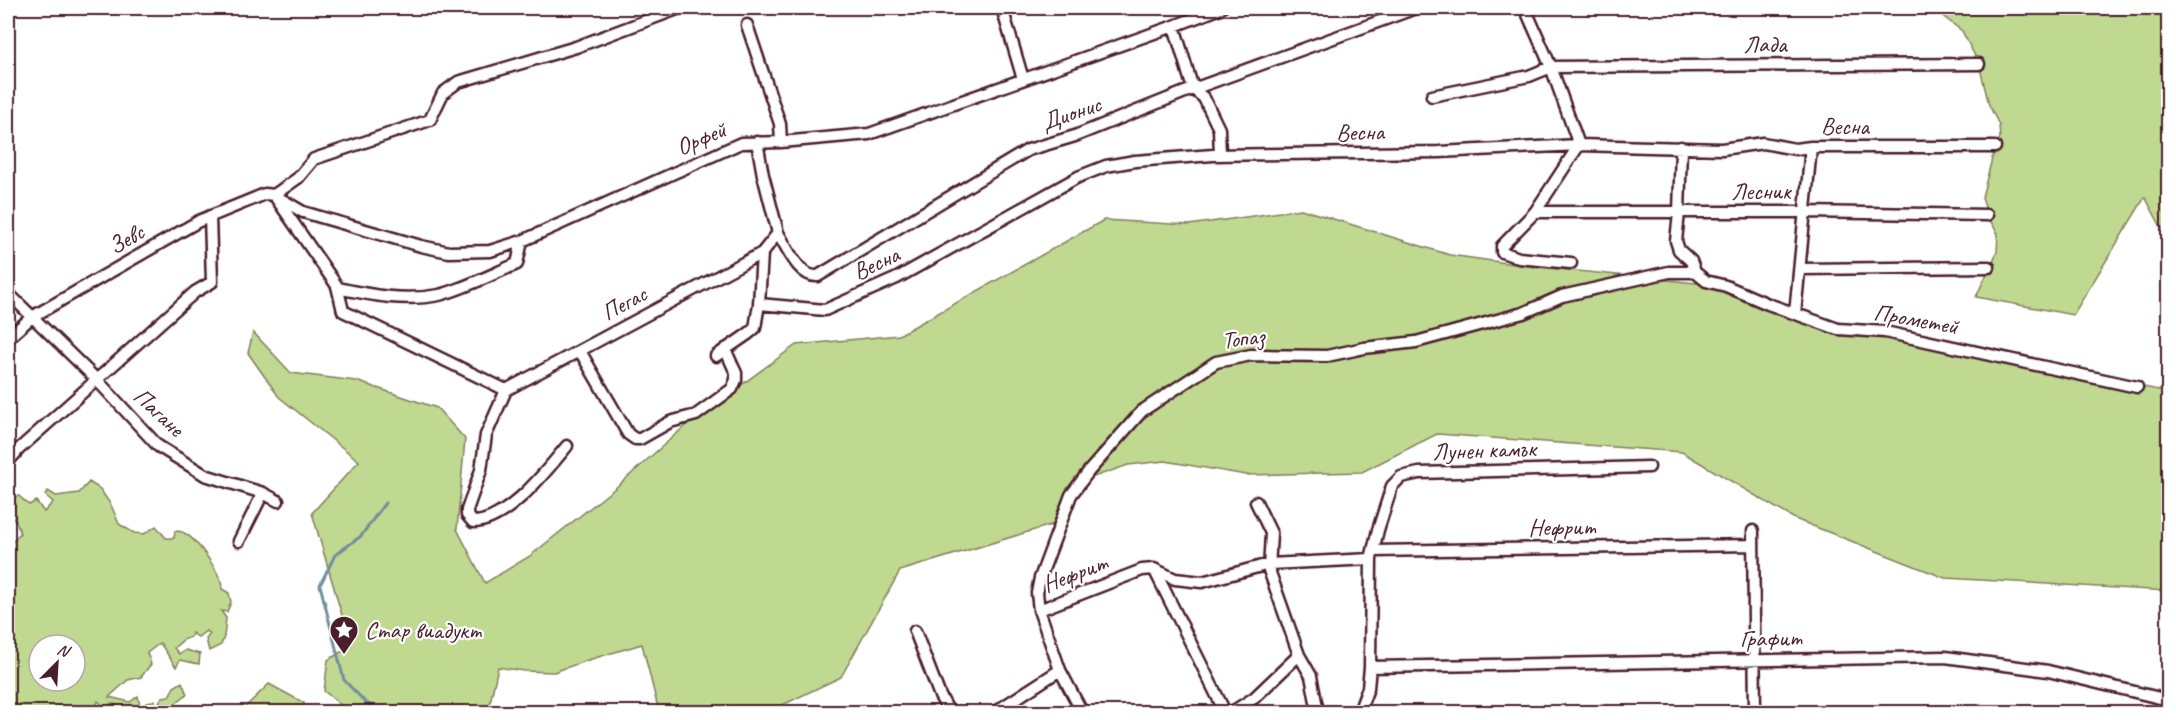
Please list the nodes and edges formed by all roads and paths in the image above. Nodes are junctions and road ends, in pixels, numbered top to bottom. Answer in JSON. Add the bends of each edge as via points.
{"nodes":[{"id":1,"x":680,"y":8,"type":"edge"},
{"id":2,"x":1002,"y":8,"type":"edge"},
{"id":3,"x":1221,"y":8,"type":"edge"},
{"id":4,"x":1416,"y":8,"type":"edge"},
{"id":5,"x":1525,"y":8,"type":"edge"},
{"id":6,"x":747,"y":25,"type":"dead end"},
{"id":7,"x":1174,"y":27,"type":"junction"},
{"id":8,"x":1979,"y":64,"type":"dead end"},
{"id":9,"x":1551,"y":67,"type":"junction"},
{"id":10,"x":1023,"y":79,"type":"junction"},
{"id":11,"x":1193,"y":89,"type":"junction"},
{"id":12,"x":1432,"y":96,"type":"dead end"},
{"id":13,"x":757,"y":142,"type":"junction"},
{"id":14,"x":781,"y":142,"type":"junction"},
{"id":15,"x":1579,"y":145,"type":"junction"},
{"id":16,"x":1681,"y":147,"type":"junction"},
{"id":17,"x":1811,"y":147,"type":"junction"},
{"id":18,"x":1995,"y":147,"type":"dead end"},
{"id":19,"x":1220,"y":155,"type":"junction"},
{"id":20,"x":274,"y":195,"type":"junction"},
{"id":21,"x":1535,"y":212,"type":"junction"},
{"id":22,"x":1805,"y":212,"type":"junction"},
{"id":23,"x":1679,"y":213,"type":"junction"},
{"id":24,"x":1987,"y":215,"type":"dead end"},
{"id":25,"x":210,"y":216,"type":"junction"},
{"id":26,"x":778,"y":233,"type":"junction"},
{"id":27,"x":522,"y":241,"type":"junction"},
{"id":28,"x":762,"y":253,"type":"junction"},
{"id":29,"x":1571,"y":263,"type":"dead end"},
{"id":30,"x":1989,"y":267,"type":"dead end"},
{"id":31,"x":1800,"y":269,"type":"junction"},
{"id":32,"x":1695,"y":272,"type":"junction"},
{"id":33,"x":338,"y":288,"type":"junction"},
{"id":34,"x":8,"y":293,"type":"edge"},
{"id":35,"x":759,"y":304,"type":"junction"},
{"id":36,"x":1796,"y":314,"type":"junction"},
{"id":37,"x":32,"y":317,"type":"junction"},
{"id":38,"x":8,"y":338,"type":"edge"},
{"id":39,"x":580,"y":351,"type":"junction"},
{"id":40,"x":97,"y":380,"type":"junction"},
{"id":41,"x":2137,"y":387,"type":"dead end"},
{"id":42,"x":506,"y":390,"type":"junction"},
{"id":43,"x":567,"y":446,"type":"dead end"},
{"id":44,"x":8,"y":462,"type":"edge"},
{"id":45,"x":1649,"y":467,"type":"dead end"},
{"id":46,"x":264,"y":493,"type":"junction"},
{"id":47,"x":278,"y":501,"type":"dead end"},
{"id":48,"x":1256,"y":502,"type":"dead end"},
{"id":49,"x":1754,"y":531,"type":"dead end"},
{"id":50,"x":240,"y":541,"type":"dead end"},
{"id":51,"x":1752,"y":545,"type":"junction"},
{"id":52,"x":1372,"y":555,"type":"junction"},
{"id":53,"x":1269,"y":564,"type":"junction"},
{"id":54,"x":1154,"y":569,"type":"junction"},
{"id":55,"x":1039,"y":610,"type":"junction"},
{"id":56,"x":915,"y":631,"type":"dead end"},
{"id":57,"x":1299,"y":655,"type":"junction"},
{"id":58,"x":1755,"y":659,"type":"junction"},
{"id":59,"x":1370,"y":668,"type":"junction"},
{"id":60,"x":1060,"y":670,"type":"junction"},
{"id":61,"x":2169,"y":700,"type":"edge"},
{"id":62,"x":949,"y":712,"type":"edge"},
{"id":63,"x":995,"y":712,"type":"edge"},
{"id":64,"x":1082,"y":712,"type":"edge"},
{"id":65,"x":1225,"y":712,"type":"edge"},
{"id":66,"x":1232,"y":712,"type":"edge"},
{"id":67,"x":1318,"y":712,"type":"edge"},
{"id":68,"x":1359,"y":712,"type":"edge"},
{"id":69,"x":1755,"y":712,"type":"edge"}],
"edges":[{"from":1,"to":20,"type":"street","via":[[576,47],[458,82],[443,93],[430,120],[314,159],[298,178]]},
{"from":2,"to":10,"type":"street"},
{"from":3,"to":7,"type":"street","name":"Орфей"},
{"from":4,"to":11,"type":"street","name":"Дионис"},
{"from":5,"to":9,"type":"street"},
{"from":6,"to":14,"type":"street","via":[[780,124]]},
{"from":7,"to":10,"type":"street","name":"Орфей"},
{"from":7,"to":11,"type":"street"},
{"from":8,"to":9,"type":"street","name":"Лада"},
{"from":9,"to":12,"type":"street","name":"Лада","via":[[1529,76]]},
{"from":9,"to":15,"type":"street"},
{"from":10,"to":14,"type":"street","name":"Орфей","via":[[869,134]]},
{"from":11,"to":19,"type":"street","via":[[1204,98],[1219,129]]},
{"from":11,"to":26,"type":"street","name":"Дионис","via":[[1075,136],[1028,150],[818,276],[803,272]]},
{"from":13,"to":14,"type":"street","name":"Орфей"},
{"from":13,"to":26,"type":"street","name":"Дионис"},
{"from":13,"to":27,"type":"street","name":"Орфей","via":[[741,143]]},
{"from":15,"to":16,"type":"street","name":"Весна"},
{"from":15,"to":19,"type":"street","name":"Весна","via":[[1439,153]]},
{"from":15,"to":21,"type":"street"},
{"from":16,"to":17,"type":"street","name":"Весна"},
{"from":16,"to":23,"type":"street"},
{"from":17,"to":18,"type":"street","name":"Весна"},
{"from":17,"to":22,"type":"street"},
{"from":19,"to":35,"type":"street","name":"Весна","via":[[1106,166],[1078,177],[897,278],[825,310]]},
{"from":20,"to":25,"type":"street","name":"Зевс","via":[[265,194]]},
{"from":20,"to":27,"type":"street","name":"Орфей","via":[[303,212],[449,252],[490,251]]},
{"from":20,"to":33,"type":"street"},
{"from":21,"to":23,"type":"street","name":"Лесник"},
{"from":21,"to":29,"type":"street","via":[[1502,246],[1502,252],[1519,258]]},
{"from":22,"to":23,"type":"street","name":"Лесник"},
{"from":22,"to":24,"type":"street","name":"Лесник"},
{"from":22,"to":31,"type":"street"},
{"from":23,"to":32,"type":"street","via":[[1679,250],[1691,261]]},
{"from":25,"to":37,"type":"street","name":"Зевс"},
{"from":25,"to":40,"type":"street","via":[[212,282],[195,292]]},
{"from":26,"to":28,"type":"street"},
{"from":27,"to":33,"type":"street","via":[[517,264],[441,295],[382,297]]},
{"from":28,"to":35,"type":"street"},
{"from":28,"to":39,"type":"street","name":"Пегас"},
{"from":30,"to":31,"type":"street"},
{"from":31,"to":36,"type":"street"},
{"from":32,"to":36,"type":"street","name":"Прометей","via":[[1706,281]]},
{"from":32,"to":55,"type":"street","name":"Топаз","via":[[1669,272],[1562,296],[1523,313],[1416,342],[1328,356],[1251,355],[1216,362],[1142,411],[1071,495],[1040,578]]},
{"from":33,"to":42,"type":"street","via":[[343,311]]},
{"from":34,"to":37,"type":"street","name":"Пагане"},
{"from":35,"to":39,"type":"street","via":[[755,328],[721,353],[736,373],[732,389],[696,415],[670,422],[640,439],[628,434]]},
{"from":36,"to":41,"type":"street","name":"Прометей","via":[[1838,329],[1885,332]]},
{"from":37,"to":38,"type":"street","name":"Зевс"},
{"from":37,"to":40,"type":"street","name":"Пагане"},
{"from":39,"to":42,"type":"street","name":"Пегас"},
{"from":40,"to":44,"type":"street"},
{"from":40,"to":46,"type":"street","name":"Пагане","via":[[158,446],[206,476]]},
{"from":42,"to":43,"type":"street","via":[[486,435],[481,470],[467,510],[469,519],[477,522],[497,515],[537,483]]},
{"from":45,"to":52,"type":"street","name":"Лунен камък","via":[[1419,473],[1401,477],[1392,486]]},
{"from":46,"to":47,"type":"street","name":"Пагане"},
{"from":46,"to":50,"type":"street"},
{"from":48,"to":53,"type":"street","via":[[1271,533]]},
{"from":49,"to":51,"type":"street"},
{"from":51,"to":52,"type":"street","name":"Нефрит"},
{"from":51,"to":58,"type":"street"},
{"from":52,"to":53,"type":"street","name":"Нефрит"},
{"from":52,"to":59,"type":"street","name":"Лунен камък"},
{"from":53,"to":54,"type":"street","name":"Нефрит","via":[[1202,582],[1174,579]]},
{"from":53,"to":57,"type":"street"},
{"from":54,"to":55,"type":"street","name":"Нефрит","via":[[1142,570]]},
{"from":54,"to":65,"type":"street"},
{"from":55,"to":60,"type":"street","name":"Топаз"},
{"from":56,"to":62,"type":"street"},
{"from":57,"to":66,"type":"street","via":[[1254,698]]},
{"from":57,"to":67,"type":"street","via":[[1311,676]]},
{"from":58,"to":59,"type":"street","name":"Графит"},
{"from":58,"to":61,"type":"street","name":"Графит","via":[[1945,657],[2048,671]]},
{"from":58,"to":69,"type":"street"},
{"from":59,"to":68,"type":"street","name":"Лунен камък"},
{"from":60,"to":63,"type":"street"},
{"from":60,"to":64,"type":"street","name":"Топаз"}]}
